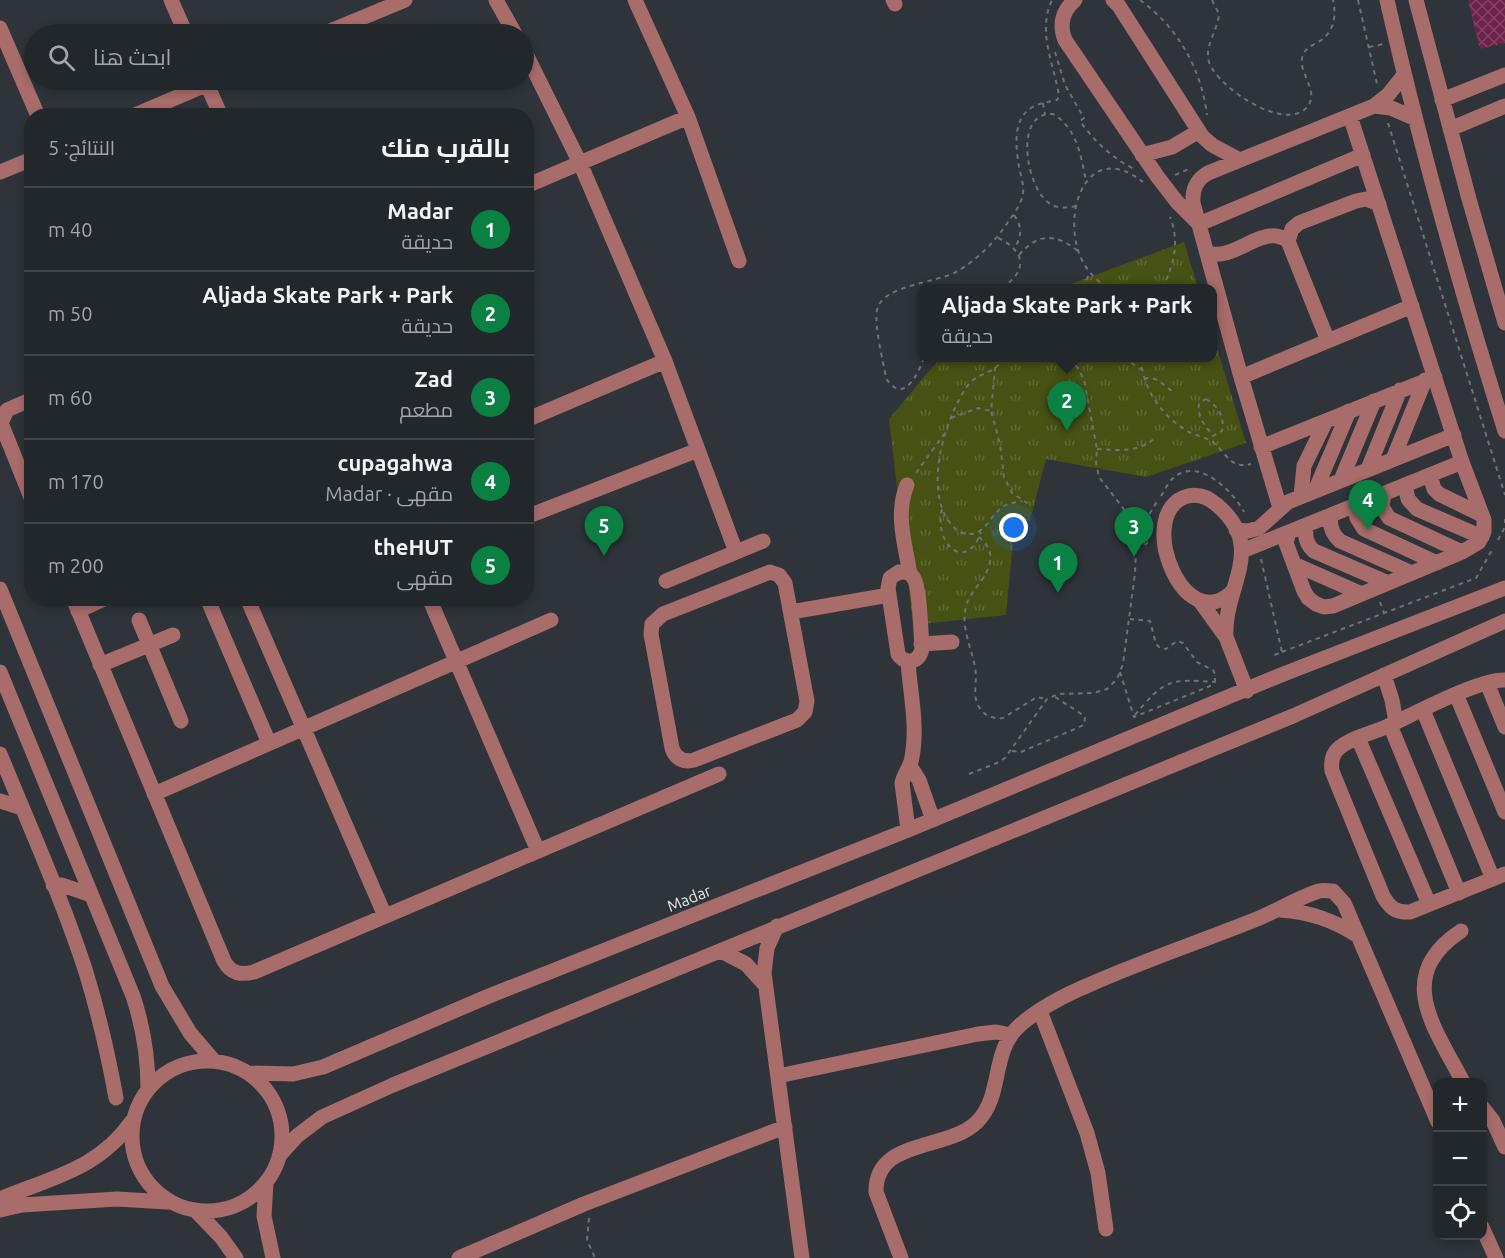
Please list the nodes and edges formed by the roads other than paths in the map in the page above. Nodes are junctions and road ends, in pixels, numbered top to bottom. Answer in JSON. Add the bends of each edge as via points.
{"nodes":[{"id":1,"x":171,"y":0,"type":"edge"},
{"id":2,"x":405,"y":0,"type":"edge"},
{"id":3,"x":496,"y":0,"type":"edge"},
{"id":4,"x":635,"y":0,"type":"edge"},
{"id":5,"x":1075,"y":0,"type":"edge"},
{"id":6,"x":1113,"y":0,"type":"edge"},
{"id":7,"x":1387,"y":0,"type":"edge"},
{"id":8,"x":1416,"y":0,"type":"edge"},
{"id":9,"x":182,"y":24,"type":"edge"},
{"id":10,"x":347,"y":24,"type":"edge"},
{"id":11,"x":509,"y":24,"type":"edge"},
{"id":12,"x":0,"y":28,"type":"edge"},
{"id":13,"x":534,"y":70,"type":"edge"},
{"id":14,"x":1404,"y":75,"type":"junction"},
{"id":15,"x":1505,"y":75,"type":"edge"},
{"id":16,"x":24,"y":84,"type":"edge"},
{"id":17,"x":27,"y":90,"type":"edge"},
{"id":18,"x":190,"y":90,"type":"edge"},
{"id":19,"x":213,"y":90,"type":"edge"},
{"id":20,"x":1442,"y":100,"type":"junction"},
{"id":21,"x":1379,"y":105,"type":"junction"},
{"id":22,"x":1505,"y":106,"type":"edge"},
{"id":23,"x":35,"y":108,"type":"edge"},
{"id":24,"x":151,"y":108,"type":"edge"},
{"id":25,"x":218,"y":108,"type":"edge"},
{"id":26,"x":1350,"y":116,"type":"junction"},
{"id":27,"x":688,"y":117,"type":"junction"},
{"id":28,"x":1414,"y":118,"type":"junction"},
{"id":29,"x":1450,"y":129,"type":"junction"},
{"id":30,"x":1202,"y":136,"type":"junction"},
{"id":31,"x":1142,"y":154,"type":"junction"},
{"id":32,"x":1363,"y":155,"type":"junction"},
{"id":33,"x":1240,"y":160,"type":"junction"},
{"id":34,"x":24,"y":162,"type":"edge"},
{"id":35,"x":580,"y":163,"type":"junction"},
{"id":36,"x":0,"y":172,"type":"edge"},
{"id":37,"x":534,"y":183,"type":"edge"},
{"id":38,"x":1379,"y":204,"type":"junction"},
{"id":39,"x":1199,"y":224,"type":"junction"},
{"id":40,"x":1288,"y":241,"type":"junction"},
{"id":41,"x":1208,"y":253,"type":"junction"},
{"id":42,"x":739,"y":261,"type":"dead end"},
{"id":43,"x":1216,"y":284,"type":"edge"},
{"id":44,"x":1217,"y":287,"type":"edge"},
{"id":45,"x":1412,"y":306,"type":"junction"},
{"id":46,"x":1505,"y":323,"type":"edge"},
{"id":47,"x":1328,"y":341,"type":"junction"},
{"id":48,"x":665,"y":361,"type":"junction"},
{"id":49,"x":1241,"y":377,"type":"junction"},
{"id":50,"x":1430,"y":378,"type":"junction"},
{"id":51,"x":1400,"y":390,"type":"junction"},
{"id":52,"x":1374,"y":401,"type":"junction"},
{"id":53,"x":24,"y":403,"type":"edge"},
{"id":54,"x":1348,"y":411,"type":"junction"},
{"id":55,"x":534,"y":417,"type":"edge"},
{"id":56,"x":1326,"y":421,"type":"junction"},
{"id":57,"x":1505,"y":430,"type":"edge"},
{"id":58,"x":1454,"y":435,"type":"junction"},
{"id":59,"x":698,"y":450,"type":"junction"},
{"id":60,"x":1264,"y":454,"type":"junction"},
{"id":61,"x":1393,"y":459,"type":"junction"},
{"id":62,"x":1462,"y":462,"type":"junction"},
{"id":63,"x":1368,"y":469,"type":"junction"},
{"id":64,"x":1430,"y":475,"type":"junction"},
{"id":65,"x":24,"y":480,"type":"edge"},
{"id":66,"x":1341,"y":480,"type":"junction"},
{"id":67,"x":1406,"y":485,"type":"junction"},
{"id":68,"x":907,"y":486,"type":"road end"},
{"id":69,"x":1308,"y":494,"type":"junction"},
{"id":70,"x":1384,"y":494,"type":"junction"},
{"id":71,"x":1355,"y":505,"type":"junction"},
{"id":72,"x":1280,"y":508,"type":"junction"},
{"id":73,"x":534,"y":514,"type":"edge"},
{"id":74,"x":1331,"y":515,"type":"junction"},
{"id":75,"x":1482,"y":515,"type":"junction"},
{"id":76,"x":1307,"y":525,"type":"junction"},
{"id":77,"x":1236,"y":530,"type":"junction"},
{"id":78,"x":1289,"y":532,"type":"junction"},
{"id":79,"x":1256,"y":537,"type":"junction"},
{"id":80,"x":1482,"y":537,"type":"junction"},
{"id":81,"x":763,"y":541,"type":"dead end"},
{"id":82,"x":1242,"y":551,"type":"junction"},
{"id":83,"x":736,"y":552,"type":"junction"},
{"id":84,"x":1462,"y":552,"type":"junction"},
{"id":85,"x":1437,"y":563,"type":"junction"},
{"id":86,"x":1294,"y":564,"type":"junction"},
{"id":87,"x":1412,"y":573,"type":"junction"},
{"id":88,"x":910,"y":574,"type":"junction"},
{"id":89,"x":666,"y":581,"type":"dead end"},
{"id":90,"x":1388,"y":584,"type":"junction"},
{"id":91,"x":1505,"y":588,"type":"edge"},
{"id":92,"x":0,"y":589,"type":"edge"},
{"id":93,"x":1233,"y":591,"type":"junction"},
{"id":94,"x":1362,"y":594,"type":"junction"},
{"id":95,"x":889,"y":595,"type":"junction"},
{"id":96,"x":1200,"y":601,"type":"junction"},
{"id":97,"x":75,"y":606,"type":"edge"},
{"id":98,"x":210,"y":606,"type":"edge"},
{"id":99,"x":250,"y":606,"type":"edge"},
{"id":100,"x":432,"y":606,"type":"edge"},
{"id":101,"x":791,"y":612,"type":"junction"},
{"id":102,"x":139,"y":620,"type":"dead end"},
{"id":103,"x":551,"y":620,"type":"dead end"},
{"id":104,"x":1505,"y":621,"type":"edge"},
{"id":105,"x":172,"y":635,"type":"dead end"},
{"id":106,"x":1226,"y":637,"type":"junction"},
{"id":107,"x":952,"y":642,"type":"dead end"},
{"id":108,"x":921,"y":644,"type":"junction"},
{"id":109,"x":149,"y":645,"type":"junction"},
{"id":110,"x":456,"y":661,"type":"junction"},
{"id":111,"x":908,"y":662,"type":"junction"},
{"id":112,"x":100,"y":665,"type":"junction"},
{"id":113,"x":0,"y":672,"type":"edge"},
{"id":114,"x":1384,"y":675,"type":"junction"},
{"id":115,"x":1505,"y":680,"type":"edge"},
{"id":116,"x":1486,"y":683,"type":"junction"},
{"id":117,"x":1247,"y":691,"type":"junction"},
{"id":118,"x":1456,"y":694,"type":"junction"},
{"id":119,"x":1423,"y":710,"type":"junction"},
{"id":120,"x":181,"y":721,"type":"dead end"},
{"id":121,"x":1393,"y":723,"type":"junction"},
{"id":122,"x":1505,"y":727,"type":"edge"},
{"id":123,"x":303,"y":729,"type":"junction"},
{"id":124,"x":1359,"y":738,"type":"junction"},
{"id":125,"x":269,"y":743,"type":"junction"},
{"id":126,"x":0,"y":754,"type":"edge"},
{"id":127,"x":910,"y":766,"type":"junction"},
{"id":128,"x":719,"y":774,"type":"dead end"},
{"id":129,"x":154,"y":794,"type":"junction"},
{"id":130,"x":0,"y":801,"type":"edge"},
{"id":131,"x":22,"y":808,"type":"junction"},
{"id":132,"x":1505,"y":812,"type":"edge"},
{"id":133,"x":933,"y":820,"type":"junction"},
{"id":134,"x":908,"y":830,"type":"junction"},
{"id":135,"x":538,"y":851,"type":"junction"},
{"id":136,"x":1499,"y":877,"type":"edge"},
{"id":137,"x":54,"y":885,"type":"junction"},
{"id":138,"x":1459,"y":892,"type":"junction"},
{"id":139,"x":91,"y":895,"type":"junction"},
{"id":140,"x":1428,"y":904,"type":"junction"},
{"id":141,"x":1280,"y":910,"type":"junction"},
{"id":142,"x":385,"y":916,"type":"junction"},
{"id":143,"x":777,"y":926,"type":"junction"},
{"id":144,"x":1461,"y":931,"type":"dead end"},
{"id":145,"x":1358,"y":936,"type":"junction"},
{"id":146,"x":721,"y":951,"type":"junction"},
{"id":147,"x":765,"y":985,"type":"junction"},
{"id":148,"x":1040,"y":1011,"type":"junction"},
{"id":149,"x":1011,"y":1035,"type":"junction"},
{"id":150,"x":214,"y":1061,"type":"junction"},
{"id":151,"x":249,"y":1073,"type":"junction"},
{"id":152,"x":778,"y":1076,"type":"junction"},
{"id":153,"x":1461,"y":1078,"type":"edge"},
{"id":154,"x":148,"y":1089,"type":"junction"},
{"id":155,"x":116,"y":1098,"type":"dead end"},
{"id":156,"x":1433,"y":1113,"type":"edge"},
{"id":157,"x":1487,"y":1113,"type":"edge"},
{"id":158,"x":133,"y":1118,"type":"junction"},
{"id":159,"x":785,"y":1127,"type":"junction"},
{"id":160,"x":1505,"y":1147,"type":"edge"},
{"id":161,"x":279,"y":1156,"type":"junction"},
{"id":162,"x":266,"y":1183,"type":"junction"},
{"id":163,"x":0,"y":1199,"type":"edge"},
{"id":164,"x":168,"y":1202,"type":"junction"},
{"id":165,"x":0,"y":1210,"type":"edge"},
{"id":166,"x":196,"y":1211,"type":"junction"},
{"id":167,"x":1106,"y":1229,"type":"dead end"},
{"id":168,"x":1487,"y":1240,"type":"edge"},
{"id":169,"x":1493,"y":1257,"type":"edge"},
{"id":170,"x":236,"y":1258,"type":"edge"},
{"id":171,"x":273,"y":1258,"type":"edge"},
{"id":172,"x":459,"y":1258,"type":"edge"},
{"id":173,"x":802,"y":1258,"type":"edge"},
{"id":174,"x":901,"y":1258,"type":"edge"}],
"edges":[{"from":1,"to":9,"type":"street"},
{"from":2,"to":10,"type":"street"},
{"from":3,"to":11,"type":"street"},
{"from":4,"to":27,"type":"street"},
{"from":5,"to":31,"type":"street","via":[[1062,20],[1065,40]]},
{"from":6,"to":30,"type":"street"},
{"from":7,"to":14,"type":"street"},
{"from":8,"to":20,"type":"street"},
{"from":12,"to":16,"type":"street"},
{"from":13,"to":35,"type":"street"},
{"from":14,"to":21,"type":"street"},
{"from":14,"to":28,"type":"street"},
{"from":15,"to":20,"type":"street"},
{"from":17,"to":23,"type":"street"},
{"from":18,"to":24,"type":"street"},
{"from":19,"to":25,"type":"street"},
{"from":20,"to":29,"type":"street"},
{"from":21,"to":26,"type":"street"},
{"from":21,"to":28,"type":"street"},
{"from":22,"to":29,"type":"street"},
{"from":26,"to":32,"type":"street"},
{"from":26,"to":33,"type":"street"},
{"from":27,"to":35,"type":"street"},
{"from":27,"to":42,"type":"street"},
{"from":28,"to":57,"type":"street","via":[[1459,285]]},
{"from":29,"to":46,"type":"street"},
{"from":30,"to":31,"type":"street"},
{"from":30,"to":33,"type":"street"},
{"from":31,"to":39,"type":"street","via":[[1152,180]]},
{"from":32,"to":38,"type":"street"},
{"from":32,"to":39,"type":"street"},
{"from":33,"to":39,"type":"street","via":[[1208,173],[1197,182],[1192,196]]},
{"from":34,"to":36,"type":"street"},
{"from":35,"to":37,"type":"street"},
{"from":35,"to":48,"type":"street"},
{"from":38,"to":40,"type":"street","via":[[1361,199],[1299,223]]},
{"from":38,"to":45,"type":"street"},
{"from":39,"to":41,"type":"street"},
{"from":40,"to":41,"type":"street","via":[[1270,236],[1224,255]]},
{"from":40,"to":47,"type":"street"},
{"from":41,"to":43,"type":"street"},
{"from":44,"to":49,"type":"street"},
{"from":45,"to":47,"type":"street"},
{"from":45,"to":50,"type":"street"},
{"from":47,"to":49,"type":"street"},
{"from":48,"to":55,"type":"street"},
{"from":48,"to":59,"type":"street"},
{"from":49,"to":60,"type":"street"},
{"from":50,"to":51,"type":"street"},
{"from":50,"to":58,"type":"street"},
{"from":50,"to":61,"type":"street"},
{"from":51,"to":52,"type":"street"},
{"from":51,"to":63,"type":"street"},
{"from":52,"to":54,"type":"street"},
{"from":52,"to":66,"type":"street"},
{"from":53,"to":65,"type":"street","via":[[7,410],[1,423]]},
{"from":54,"to":56,"type":"street"},
{"from":54,"to":69,"type":"street"},
{"from":56,"to":60,"type":"street"},
{"from":56,"to":69,"type":"street","via":[[1304,466]]},
{"from":58,"to":61,"type":"street"},
{"from":58,"to":62,"type":"street"},
{"from":59,"to":73,"type":"street"},
{"from":59,"to":83,"type":"street"},
{"from":60,"to":72,"type":"street"},
{"from":61,"to":63,"type":"street"},
{"from":62,"to":64,"type":"street"},
{"from":62,"to":75,"type":"street"},
{"from":63,"to":66,"type":"street"},
{"from":64,"to":67,"type":"street"},
{"from":64,"to":75,"type":"street","via":[[1439,494]]},
{"from":66,"to":69,"type":"street"},
{"from":67,"to":70,"type":"street"},
{"from":67,"to":80,"type":"street","via":[[1408,499],[1417,509]]},
{"from":68,"to":88,"type":"street","via":[[900,516]]},
{"from":69,"to":72,"type":"street"},
{"from":70,"to":71,"type":"street"},
{"from":70,"to":84,"type":"street","via":[[1382,507],[1389,518]]},
{"from":71,"to":74,"type":"street"},
{"from":71,"to":85,"type":"street","via":[[1364,529]]},
{"from":72,"to":79,"type":"street"},
{"from":74,"to":76,"type":"street"},
{"from":74,"to":87,"type":"street","via":[[1332,532],[1340,541]]},
{"from":75,"to":80,"type":"street"},
{"from":76,"to":78,"type":"street"},
{"from":76,"to":90,"type":"street","via":[[1305,537],[1314,551]]},
{"from":77,"to":79,"type":"street"},
{"from":77,"to":82,"type":"street"},
{"from":77,"to":96,"type":"street","via":[[1221,508],[1204,496],[1184,498],[1170,512],[1164,542],[1168,562],[1184,589]]},
{"from":78,"to":79,"type":"street"},
{"from":78,"to":86,"type":"street","via":[[1286,543]]},
{"from":79,"to":82,"type":"street"},
{"from":80,"to":84,"type":"street"},
{"from":81,"to":83,"type":"street"},
{"from":82,"to":93,"type":"street"},
{"from":83,"to":89,"type":"street"},
{"from":84,"to":85,"type":"street"},
{"from":85,"to":87,"type":"street"},
{"from":86,"to":94,"type":"street"},
{"from":86,"to":94,"type":"street","via":[[1304,591],[1316,604],[1333,606]]},
{"from":87,"to":90,"type":"street"},
{"from":88,"to":95,"type":"street","via":[[899,572],[891,578]]},
{"from":88,"to":108,"type":"street","via":[[916,582]]},
{"from":90,"to":94,"type":"street"},
{"from":91,"to":117,"type":"street","name":"Madar"},
{"from":92,"to":150,"type":"street","via":[[162,986],[190,1033]]},
{"from":93,"to":96,"type":"street","via":[[1221,600]]},
{"from":93,"to":106,"type":"street"},
{"from":95,"to":101,"type":"street"},
{"from":95,"to":111,"type":"street","via":[[898,654]]},
{"from":96,"to":106,"type":"street"},
{"from":97,"to":112,"type":"street"},
{"from":98,"to":125,"type":"street"},
{"from":99,"to":123,"type":"street"},
{"from":100,"to":110,"type":"street"},
{"from":101,"to":101,"type":"street","via":[[783,579],[770,573],[655,619],[651,634],[677,758],[694,760],[797,720],[805,712],[807,701]]},
{"from":102,"to":109,"type":"street"},
{"from":103,"to":110,"type":"street"},
{"from":104,"to":114,"type":"street"},
{"from":105,"to":109,"type":"street"},
{"from":106,"to":117,"type":"street"},
{"from":107,"to":108,"type":"street"},
{"from":108,"to":111,"type":"street","via":[[919,657]]},
{"from":109,"to":112,"type":"street"},
{"from":109,"to":120,"type":"street"},
{"from":110,"to":123,"type":"street"},
{"from":110,"to":135,"type":"street"},
{"from":111,"to":127,"type":"street","via":[[914,734]]},
{"from":112,"to":129,"type":"street"},
{"from":113,"to":139,"type":"street"},
{"from":114,"to":121,"type":"street","via":[[1392,700]]},
{"from":114,"to":143,"type":"street","via":[[1293,716]]},
{"from":115,"to":116,"type":"street"},
{"from":116,"to":118,"type":"street"},
{"from":116,"to":122,"type":"street"},
{"from":117,"to":133,"type":"street","name":"Madar"},
{"from":118,"to":119,"type":"street"},
{"from":118,"to":132,"type":"street"},
{"from":119,"to":121,"type":"street"},
{"from":119,"to":136,"type":"street"},
{"from":121,"to":124,"type":"street"},
{"from":121,"to":138,"type":"street"},
{"from":123,"to":125,"type":"street"},
{"from":123,"to":142,"type":"street"},
{"from":124,"to":140,"type":"street"},
{"from":124,"to":140,"type":"street","via":[[1333,754],[1332,771],[1379,886],[1394,910],[1410,912]]},
{"from":125,"to":129,"type":"street"},
{"from":126,"to":131,"type":"street"},
{"from":127,"to":133,"type":"street"},
{"from":127,"to":134,"type":"street","via":[[902,783]]},
{"from":128,"to":135,"type":"street"},
{"from":129,"to":142,"type":"street","via":[[224,961],[233,971],[254,972]]},
{"from":130,"to":131,"type":"street"},
{"from":131,"to":137,"type":"street"},
{"from":133,"to":134,"type":"street","name":"Madar"},
{"from":134,"to":151,"type":"street","name":"Madar","via":[[489,996],[323,1067],[293,1074]]},
{"from":135,"to":142,"type":"street"},
{"from":136,"to":138,"type":"street"},
{"from":137,"to":139,"type":"street"},
{"from":137,"to":155,"type":"street","via":[[94,1001]]},
{"from":138,"to":140,"type":"street"},
{"from":139,"to":154,"type":"street","via":[[139,1014]]},
{"from":141,"to":145,"type":"street","via":[[1313,914]]},
{"from":141,"to":145,"type":"street","via":[[1318,892],[1333,891],[1344,903]]},
{"from":141,"to":148,"type":"street","via":[[1090,984]]},
{"from":143,"to":146,"type":"street"},
{"from":143,"to":147,"type":"street","via":[[766,954]]},
{"from":144,"to":153,"type":"street","via":[[1435,954],[1423,989],[1429,1013]]},
{"from":145,"to":156,"type":"street"},
{"from":146,"to":147,"type":"street","via":[[746,964]]},
{"from":146,"to":161,"type":"street","via":[[336,1110],[309,1126]]},
{"from":147,"to":152,"type":"street"},
{"from":148,"to":149,"type":"street"},
{"from":148,"to":167,"type":"street","via":[[1087,1133],[1098,1173]]},
{"from":149,"to":152,"type":"street","via":[[978,1034]]},
{"from":149,"to":174,"type":"street","via":[[1000,1059],[991,1101],[976,1123],[953,1137],[893,1156],[881,1168],[876,1192]]},
{"from":150,"to":151,"type":"street"},
{"from":150,"to":154,"type":"street","via":[[178,1066]]},
{"from":151,"to":161,"type":"street","via":[[266,1089],[278,1110],[282,1133]]},
{"from":152,"to":159,"type":"street"},
{"from":154,"to":158,"type":"street"},
{"from":157,"to":160,"type":"street"},
{"from":158,"to":163,"type":"street","via":[[117,1140],[96,1158]]},
{"from":158,"to":164,"type":"street","via":[[131,1142],[137,1166],[150,1186]]},
{"from":159,"to":172,"type":"street","via":[[584,1204]]},
{"from":159,"to":173,"type":"street"},
{"from":161,"to":162,"type":"street"},
{"from":162,"to":166,"type":"street","via":[[229,1208]]},
{"from":162,"to":171,"type":"street","via":[[264,1216]]},
{"from":164,"to":165,"type":"street","via":[[117,1199]]},
{"from":164,"to":166,"type":"street"},
{"from":166,"to":170,"type":"street"},
{"from":168,"to":169,"type":"street"}]}
